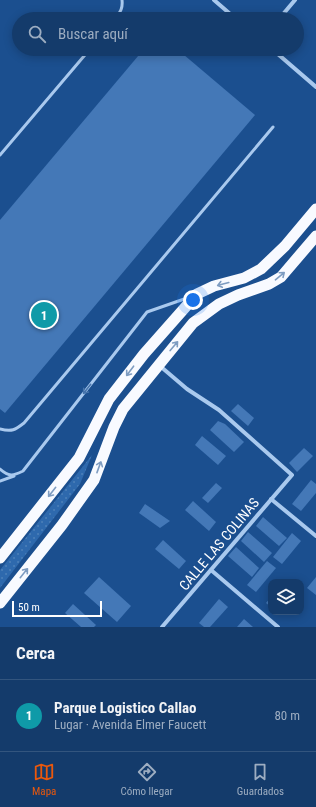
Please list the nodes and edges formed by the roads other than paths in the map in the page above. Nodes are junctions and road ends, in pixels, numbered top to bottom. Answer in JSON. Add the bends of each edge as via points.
{"nodes":[{"id":1,"x":122,"y":0,"type":"edge"},
{"id":2,"x":214,"y":0,"type":"edge"},
{"id":3,"x":295,"y":0,"type":"edge"},
{"id":4,"x":121,"y":12,"type":"edge"},
{"id":5,"x":228,"y":12,"type":"edge"},
{"id":6,"x":285,"y":12,"type":"edge"},
{"id":7,"x":84,"y":56,"type":"edge"},
{"id":8,"x":280,"y":56,"type":"edge"},
{"id":9,"x":316,"y":87,"type":"edge"},
{"id":10,"x":273,"y":127,"type":"dead end"},
{"id":11,"x":0,"y":155,"type":"edge"},
{"id":12,"x":316,"y":209,"type":"edge"},
{"id":13,"x":316,"y":236,"type":"edge"},
{"id":14,"x":197,"y":294,"type":"junction"},
{"id":15,"x":159,"y":365,"type":"junction"},
{"id":16,"x":0,"y":429,"type":"edge"},
{"id":17,"x":0,"y":469,"type":"edge"},
{"id":18,"x":14,"y":476,"type":"junction"},
{"id":19,"x":0,"y":481,"type":"edge"},
{"id":20,"x":271,"y":499,"type":"junction"},
{"id":21,"x":316,"y":536,"type":"edge"},
{"id":22,"x":0,"y":558,"type":"edge"},
{"id":23,"x":211,"y":570,"type":"junction"},
{"id":24,"x":0,"y":603,"type":"edge"},
{"id":25,"x":162,"y":627,"type":"edge"},
{"id":26,"x":278,"y":627,"type":"edge"}],
"edges":[{"from":1,"to":4,"type":"lane"},
{"from":2,"to":5,"type":"street"},
{"from":3,"to":6,"type":"street"},
{"from":7,"to":11,"type":"lane"},
{"from":8,"to":9,"type":"street"},
{"from":10,"to":16,"type":"lane","via":[[24,423],[15,430]]},
{"from":12,"to":14,"type":"highway","one_way":true,"via":[[285,246],[261,269],[244,278],[214,286]]},
{"from":15,"to":13,"type":"highway","one_way":true,"via":[[193,323],[218,304],[281,277]]},
{"from":14,"to":18,"type":"lane","one_way":true,"via":[[146,312],[23,471]]},
{"from":14,"to":22,"type":"highway","one_way":true,"via":[[144,354],[109,399],[79,458]]},
{"from":15,"to":20,"type":"street","name":"CALLE LAS COLINAS","via":[[187,389],[219,410],[292,475]]},
{"from":24,"to":15,"type":"highway","one_way":true,"via":[[94,480],[123,409]]},
{"from":17,"to":18,"type":"lane"},
{"from":18,"to":19,"type":"lane"},
{"from":20,"to":21,"type":"street"},
{"from":20,"to":23,"type":"street","name":"CALLE LAS COLINAS"},
{"from":23,"to":25,"type":"street","name":"CALLE LAS COLINAS"},
{"from":23,"to":26,"type":"street"}]}
